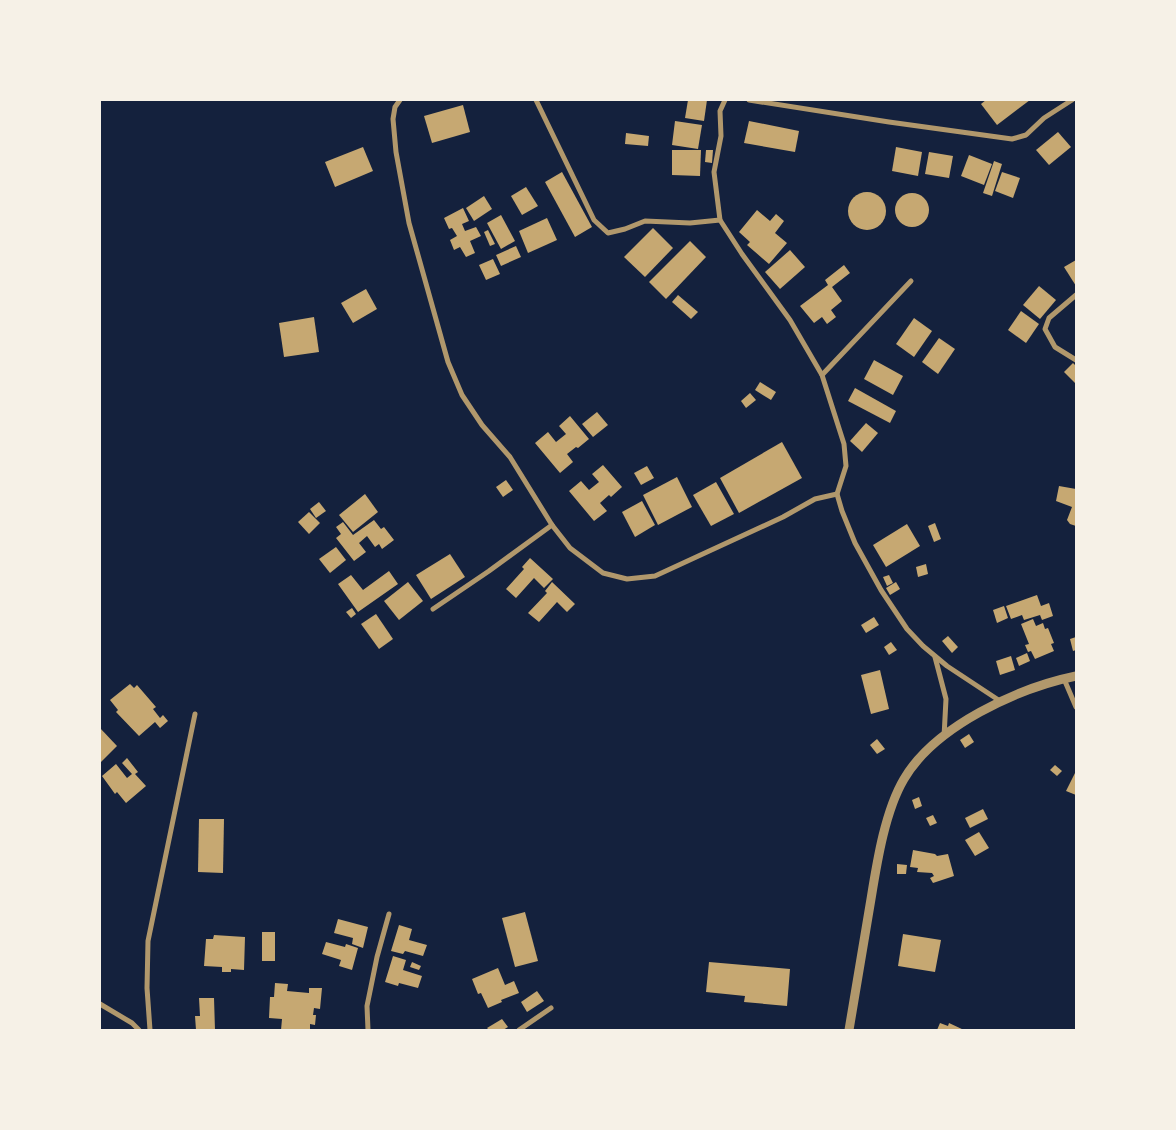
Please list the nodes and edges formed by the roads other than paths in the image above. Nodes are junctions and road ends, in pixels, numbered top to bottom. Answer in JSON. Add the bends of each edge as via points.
{"nodes":[{"id":1,"x":400,"y":100,"type":"edge"},
{"id":2,"x":536,"y":100,"type":"edge"},
{"id":3,"x":725,"y":100,"type":"edge"},
{"id":4,"x":749,"y":100,"type":"edge"},
{"id":5,"x":1072,"y":100,"type":"edge"},
{"id":6,"x":720,"y":220,"type":"junction"},
{"id":7,"x":911,"y":281,"type":"dead end"},
{"id":8,"x":1076,"y":295,"type":"edge"},
{"id":9,"x":1076,"y":360,"type":"edge"},
{"id":10,"x":822,"y":375,"type":"junction"},
{"id":11,"x":837,"y":494,"type":"junction"},
{"id":12,"x":552,"y":525,"type":"junction"},
{"id":13,"x":433,"y":609,"type":"dead end"},
{"id":14,"x":935,"y":656,"type":"junction"},
{"id":15,"x":1076,"y":676,"type":"edge"},
{"id":16,"x":1064,"y":679,"type":"junction"},
{"id":17,"x":1000,"y":701,"type":"junction"},
{"id":18,"x":1076,"y":706,"type":"edge"},
{"id":19,"x":195,"y":714,"type":"dead end"},
{"id":20,"x":944,"y":737,"type":"junction"},
{"id":21,"x":389,"y":914,"type":"dead end"},
{"id":22,"x":100,"y":1004,"type":"edge"},
{"id":23,"x":550,"y":1008,"type":"dead end"},
{"id":24,"x":139,"y":1030,"type":"edge"},
{"id":25,"x":150,"y":1030,"type":"edge"},
{"id":26,"x":368,"y":1030,"type":"edge"},
{"id":27,"x":519,"y":1030,"type":"edge"},
{"id":28,"x":848,"y":1030,"type":"edge"}],
"edges":[{"from":1,"to":12,"type":"street","via":[[393,119],[409,223],[448,362],[462,395],[482,425],[510,457]]},
{"from":2,"to":6,"type":"street","via":[[594,220],[608,233],[645,221],[690,223]]},
{"from":3,"to":6,"type":"street","via":[[720,111],[721,136],[714,172]]},
{"from":4,"to":5,"type":"street","via":[[1012,139],[1026,135],[1044,118]]},
{"from":6,"to":10,"type":"street","via":[[790,320]]},
{"from":7,"to":10,"type":"street"},
{"from":8,"to":9,"type":"street","via":[[1049,318],[1045,329],[1055,347]]},
{"from":10,"to":11,"type":"street","via":[[844,444],[846,466]]},
{"from":11,"to":12,"type":"street","via":[[815,499],[655,576],[627,579],[603,573],[570,548]]},
{"from":11,"to":14,"type":"street","via":[[856,543],[881,590],[907,628]]},
{"from":12,"to":13,"type":"street"},
{"from":14,"to":17,"type":"street"},
{"from":14,"to":20,"type":"street","via":[[946,699]]},
{"from":15,"to":16,"type":"street"},
{"from":16,"to":17,"type":"street"},
{"from":16,"to":18,"type":"street"},
{"from":17,"to":20,"type":"street"},
{"from":19,"to":25,"type":"street","via":[[148,941],[146,988]]},
{"from":20,"to":28,"type":"street","via":[[925,752],[903,780],[888,819]]},
{"from":21,"to":26,"type":"street","via":[[368,1006]]},
{"from":22,"to":24,"type":"street"},
{"from":23,"to":27,"type":"street"}]}
